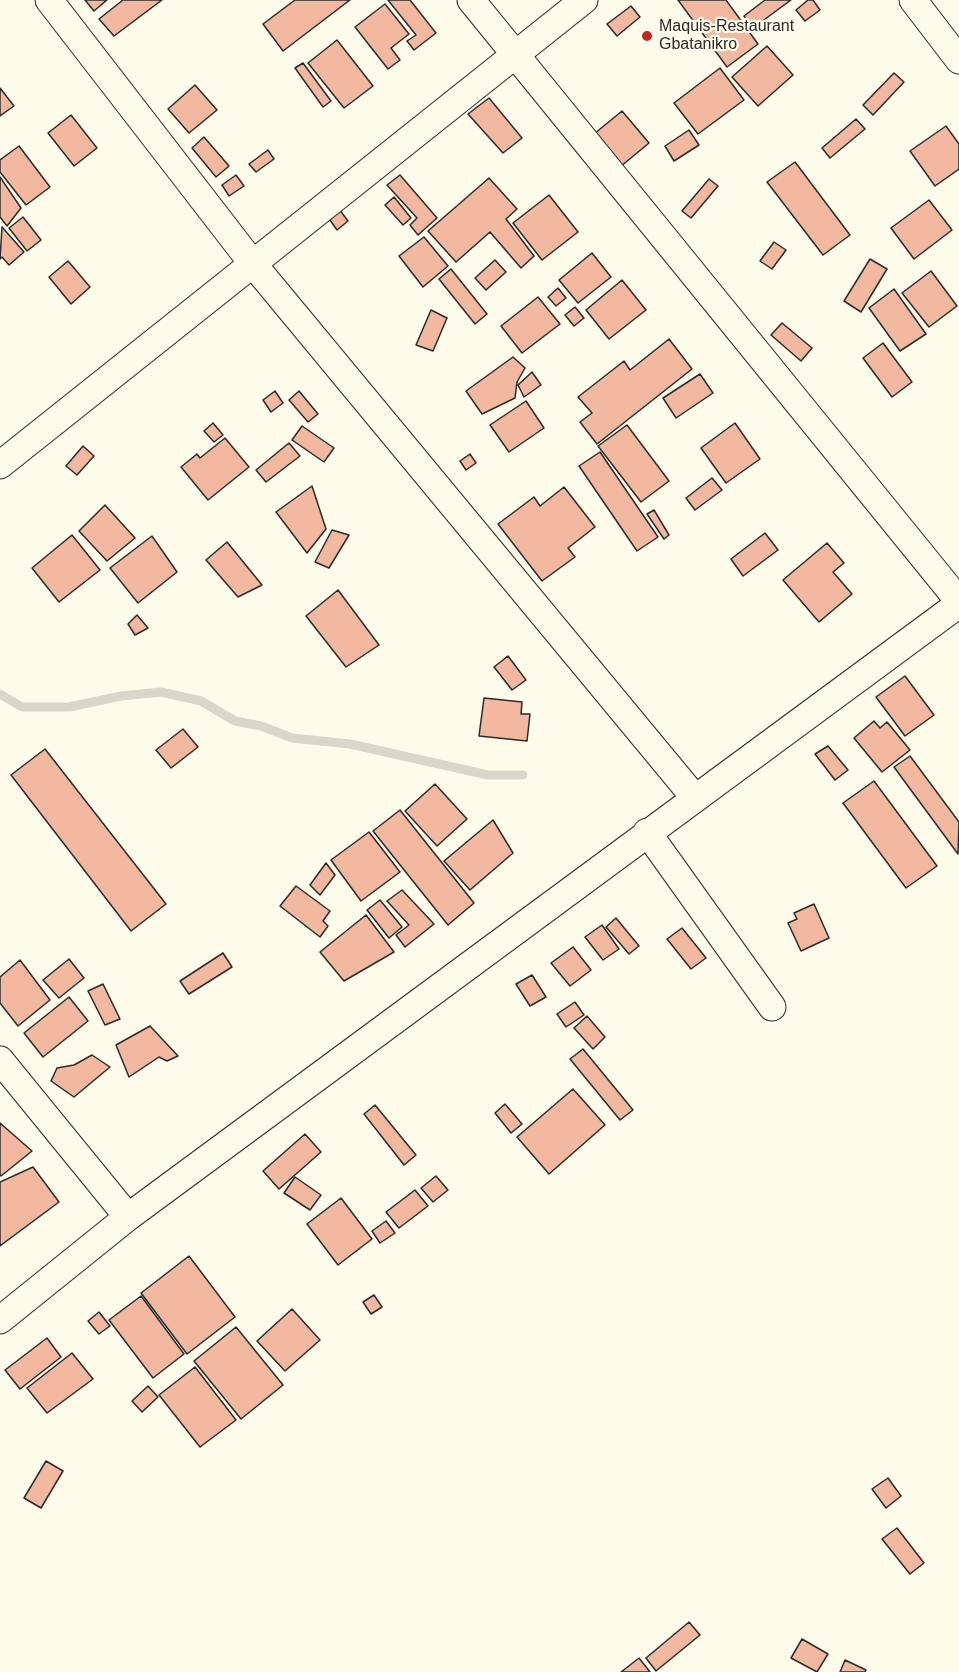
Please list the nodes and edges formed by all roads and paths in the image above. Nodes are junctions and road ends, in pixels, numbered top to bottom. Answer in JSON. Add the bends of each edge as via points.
{"nodes":[{"id":1,"x":49,"y":0,"type":"edge"},
{"id":2,"x":471,"y":0,"type":"edge"},
{"id":3,"x":584,"y":0,"type":"edge"},
{"id":4,"x":913,"y":0,"type":"edge"},
{"id":5,"x":515,"y":56,"type":"junction"},
{"id":6,"x":959,"y":60,"type":"edge"},
{"id":7,"x":253,"y":264,"type":"junction"},
{"id":8,"x":0,"y":465,"type":"edge"},
{"id":9,"x":959,"y":602,"type":"edge"},
{"id":10,"x":694,"y":798,"type":"junction"},
{"id":11,"x":647,"y":832,"type":"junction"},
{"id":12,"x":772,"y":1007,"type":"dead end"},
{"id":13,"x":0,"y":1060,"type":"edge"},
{"id":14,"x":128,"y":1217,"type":"junction"},
{"id":15,"x":0,"y":1320,"type":"edge"}],
"edges":[{"from":1,"to":7,"type":"street"},
{"from":2,"to":5,"type":"street"},
{"from":3,"to":5,"type":"street"},
{"from":4,"to":6,"type":"street"},
{"from":5,"to":7,"type":"street"},
{"from":5,"to":9,"type":"street"},
{"from":7,"to":8,"type":"street"},
{"from":7,"to":10,"type":"street"},
{"from":9,"to":10,"type":"street"},
{"from":10,"to":11,"type":"street"},
{"from":11,"to":12,"type":"street"},
{"from":11,"to":14,"type":"street"},
{"from":13,"to":14,"type":"street"},
{"from":14,"to":15,"type":"street"}]}
